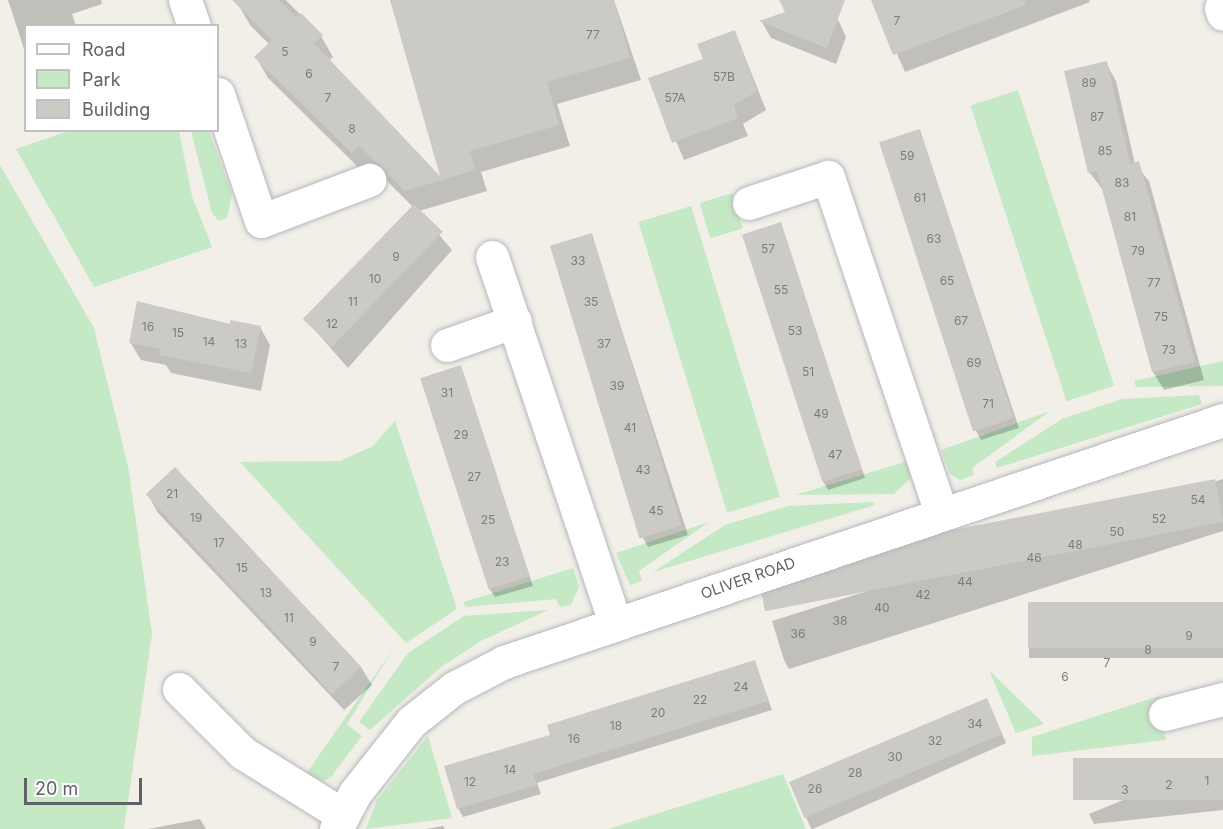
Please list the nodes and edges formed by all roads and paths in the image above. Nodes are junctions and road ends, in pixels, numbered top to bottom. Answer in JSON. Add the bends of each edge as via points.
{"nodes":[{"id":1,"x":185,"y":0,"type":"edge"},
{"id":2,"x":193,"y":24,"type":"edge"},
{"id":3,"x":219,"y":97,"type":"edge"},
{"id":4,"x":369,"y":180,"type":"dead end"},
{"id":5,"x":749,"y":203,"type":"dead end"},
{"id":6,"x":492,"y":257,"type":"dead end"},
{"id":7,"x":514,"y":321,"type":"junction"},
{"id":8,"x":447,"y":345,"type":"dead end"},
{"id":9,"x":1223,"y":420,"type":"edge"},
{"id":10,"x":941,"y":512,"type":"junction"},
{"id":11,"x":615,"y":623,"type":"junction"},
{"id":12,"x":179,"y":689,"type":"dead end"},
{"id":13,"x":1223,"y":699,"type":"edge"},
{"id":14,"x":1166,"y":714,"type":"dead end"},
{"id":15,"x":340,"y":822,"type":"edge"}],
"edges":[{"from":1,"to":2,"type":"street"},
{"from":3,"to":4,"type":"street","via":[[261,221]]},
{"from":5,"to":10,"type":"street","via":[[828,177]]},
{"from":6,"to":7,"type":"street"},
{"from":7,"to":8,"type":"street"},
{"from":7,"to":11,"type":"street"},
{"from":9,"to":10,"type":"street","name":"OLIVER ROAD"},
{"from":10,"to":11,"type":"street","name":"OLIVER ROAD"},
{"from":11,"to":15,"type":"street","name":"OLIVER ROAD","via":[[504,662],[454,688],[387,748]]},
{"from":12,"to":15,"type":"street","via":[[243,753]]},
{"from":13,"to":14,"type":"street"}]}
